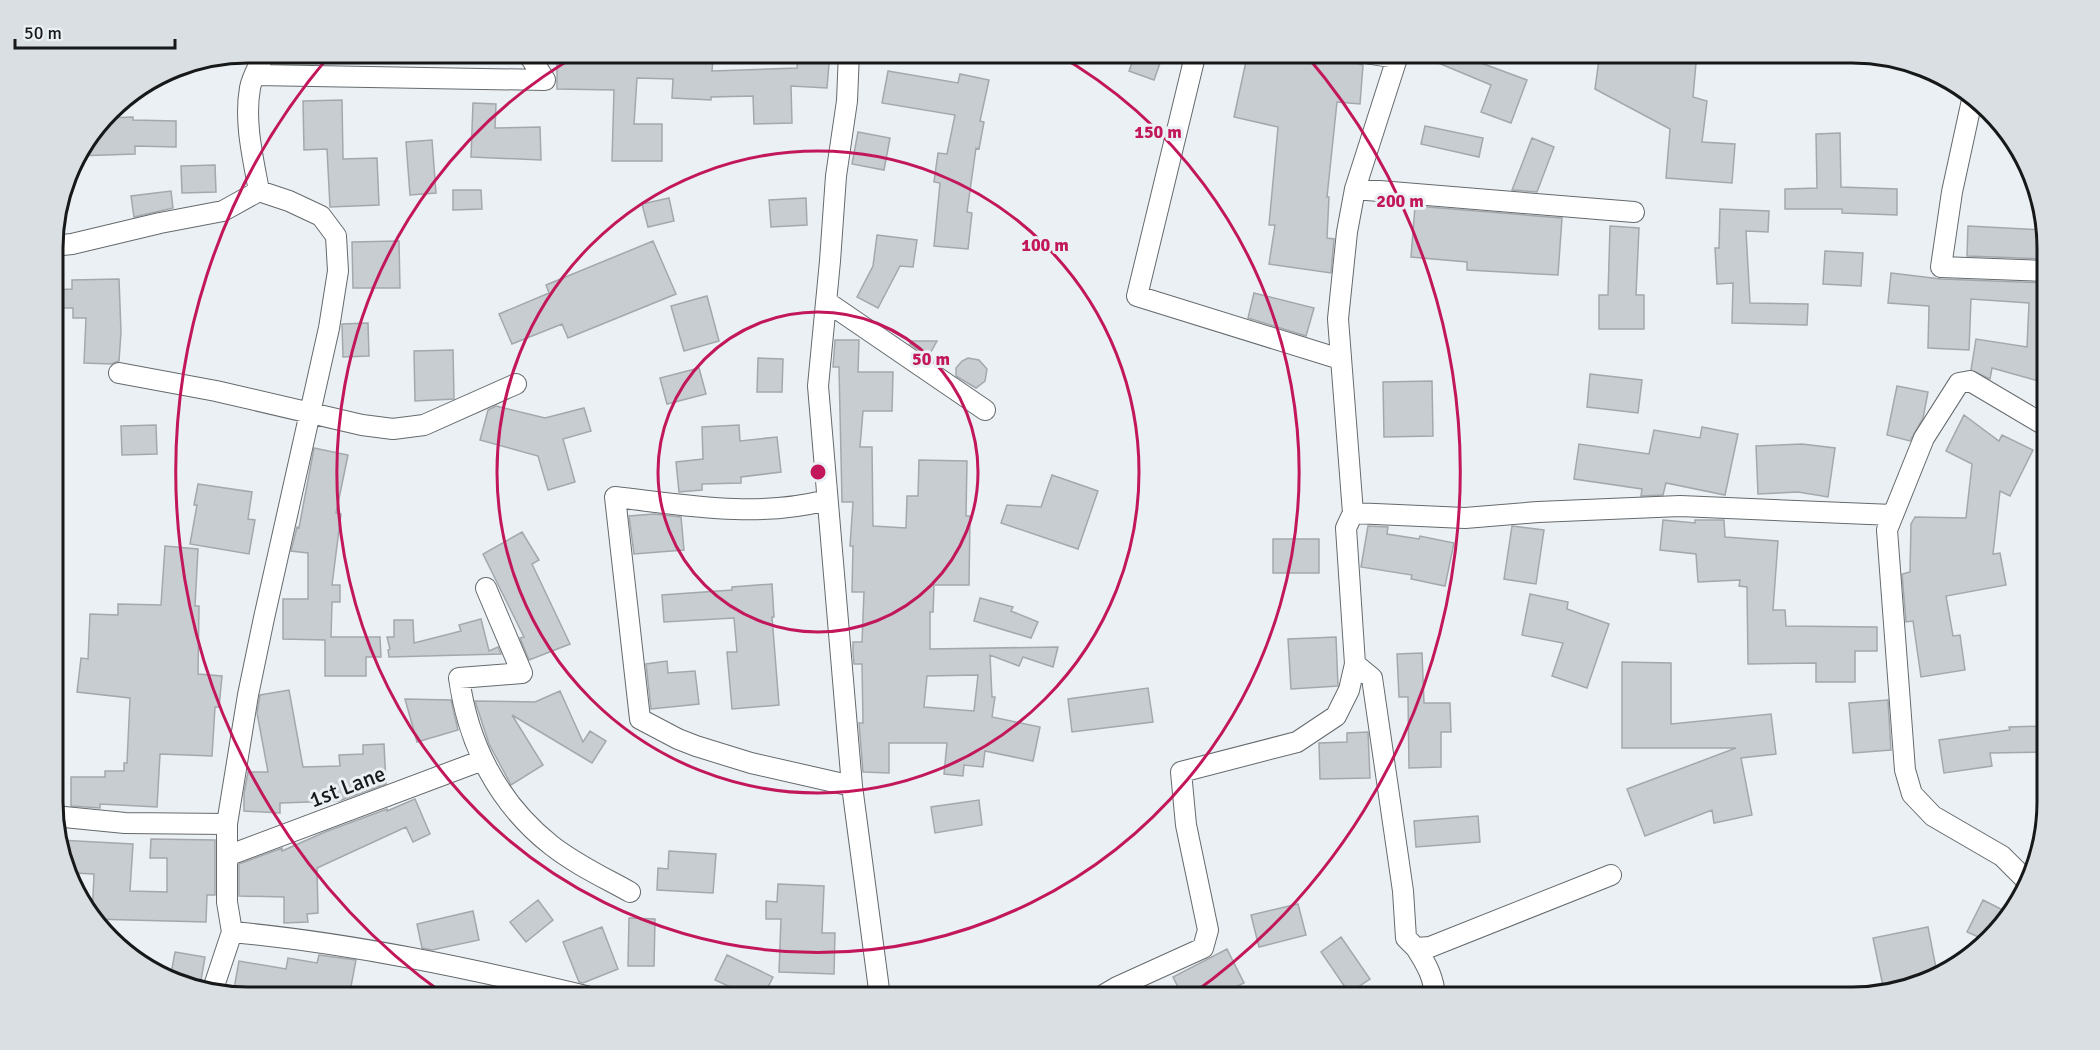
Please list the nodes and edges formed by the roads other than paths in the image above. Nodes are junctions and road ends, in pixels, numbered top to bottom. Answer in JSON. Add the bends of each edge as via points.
{"nodes":[{"id":1,"x":261,"y":63,"type":"edge"},
{"id":2,"x":534,"y":63,"type":"edge"},
{"id":3,"x":849,"y":63,"type":"edge"},
{"id":4,"x":1193,"y":63,"type":"edge"},
{"id":5,"x":1395,"y":63,"type":"edge"},
{"id":6,"x":256,"y":75,"type":"junction"},
{"id":7,"x":1971,"y":106,"type":"edge"},
{"id":8,"x":1355,"y":189,"type":"junction"},
{"id":9,"x":259,"y":191,"type":"junction"},
{"id":10,"x":1634,"y":212,"type":"dead end"},
{"id":11,"x":63,"y":245,"type":"edge"},
{"id":12,"x":2037,"y":271,"type":"edge"},
{"id":13,"x":826,"y":302,"type":"junction"},
{"id":14,"x":1340,"y":359,"type":"junction"},
{"id":15,"x":119,"y":373,"type":"dead end"},
{"id":16,"x":516,"y":384,"type":"dead end"},
{"id":17,"x":985,"y":410,"type":"dead end"},
{"id":18,"x":311,"y":414,"type":"junction"},
{"id":19,"x":2037,"y":421,"type":"edge"},
{"id":20,"x":823,"y":501,"type":"dead end"},
{"id":21,"x":1353,"y":513,"type":"junction"},
{"id":22,"x":1893,"y":515,"type":"junction"},
{"id":23,"x":486,"y":588,"type":"dead end"},
{"id":24,"x":1355,"y":664,"type":"junction"},
{"id":25,"x":483,"y":760,"type":"junction"},
{"id":26,"x":852,"y":786,"type":"junction"},
{"id":27,"x":64,"y":817,"type":"edge"},
{"id":28,"x":227,"y":824,"type":"junction"},
{"id":29,"x":227,"y":856,"type":"junction"},
{"id":30,"x":1611,"y":875,"type":"dead end"},
{"id":31,"x":2021,"y":875,"type":"edge"},
{"id":32,"x":630,"y":892,"type":"dead end"},
{"id":33,"x":232,"y":932,"type":"junction"},
{"id":34,"x":1416,"y":948,"type":"junction"},
{"id":35,"x":215,"y":984,"type":"edge"},
{"id":36,"x":548,"y":987,"type":"edge"},
{"id":37,"x":879,"y":987,"type":"edge"},
{"id":38,"x":1116,"y":987,"type":"edge"},
{"id":39,"x":1434,"y":987,"type":"edge"}],
"edges":[{"from":1,"to":6,"type":"street"},
{"from":2,"to":6,"type":"street","via":[[545,80]]},
{"from":3,"to":13,"type":"street"},
{"from":4,"to":14,"type":"street","via":[[1137,296]]},
{"from":5,"to":8,"type":"street"},
{"from":6,"to":9,"type":"street","via":[[250,86],[249,133]]},
{"from":7,"to":12,"type":"street","via":[[1941,267]]},
{"from":8,"to":10,"type":"street"},
{"from":8,"to":14,"type":"street","via":[[1338,319]]},
{"from":9,"to":11,"type":"street","via":[[223,212]]},
{"from":9,"to":18,"type":"street","via":[[321,216],[336,236],[338,271]]},
{"from":13,"to":17,"type":"street"},
{"from":13,"to":26,"type":"street","via":[[818,386]]},
{"from":14,"to":21,"type":"street"},
{"from":15,"to":18,"type":"street"},
{"from":16,"to":18,"type":"street","via":[[424,425],[393,429]]},
{"from":18,"to":28,"type":"street","via":[[248,695]]},
{"from":19,"to":22,"type":"street","via":[[1971,381],[1959,383],[1924,438]]},
{"from":20,"to":26,"type":"street","via":[[768,510],[615,497],[640,719],[696,746]]},
{"from":21,"to":22,"type":"street","via":[[1465,518],[1680,506]]},
{"from":21,"to":24,"type":"street","via":[[1346,528]]},
{"from":22,"to":31,"type":"street","via":[[1887,530],[1905,770],[1912,794],[1933,816],[2002,856]]},
{"from":23,"to":25,"type":"street","via":[[522,673],[459,678],[464,710]]},
{"from":24,"to":34,"type":"street","via":[[1372,678],[1407,938]]},
{"from":24,"to":38,"type":"street","via":[[1349,690],[1336,716],[1297,742],[1181,772],[1186,825],[1208,930],[1203,948]]},
{"from":25,"to":29,"type":"street","name":"1st Lane"},
{"from":25,"to":32,"type":"street","via":[[502,793],[537,832],[576,862]]},
{"from":26,"to":37,"type":"street"},
{"from":27,"to":28,"type":"street","via":[[125,824]]},
{"from":28,"to":29,"type":"street"},
{"from":29,"to":33,"type":"street","via":[[227,902]]},
{"from":30,"to":34,"type":"street","via":[[1430,947]]},
{"from":33,"to":35,"type":"street"},
{"from":33,"to":36,"type":"street","via":[[294,937]]},
{"from":34,"to":39,"type":"street","via":[[1429,968]]}]}
